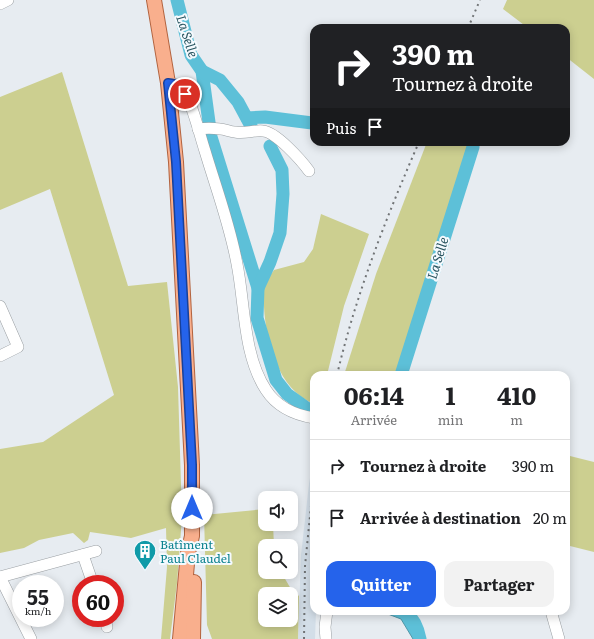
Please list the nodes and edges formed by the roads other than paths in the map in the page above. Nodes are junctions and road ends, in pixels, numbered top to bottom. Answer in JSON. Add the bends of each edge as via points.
{"nodes":[{"id":1,"x":8,"y":0,"type":"edge"},
{"id":2,"x":154,"y":0,"type":"edge"},
{"id":3,"x":0,"y":4,"type":"edge"},
{"id":4,"x":168,"y":83,"type":"junction"},
{"id":5,"x":202,"y":128,"type":"junction"},
{"id":6,"x":309,"y":171,"type":"dead end"},
{"id":7,"x":0,"y":306,"type":"edge"},
{"id":8,"x":0,"y":356,"type":"edge"},
{"id":9,"x":310,"y":417,"type":"edge"},
{"id":10,"x":192,"y":536,"type":"junction"},
{"id":11,"x":96,"y":551,"type":"dead end"},
{"id":12,"x":83,"y":555,"type":"junction"},
{"id":13,"x":90,"y":575,"type":"edge"},
{"id":14,"x":0,"y":577,"type":"edge"},
{"id":15,"x":326,"y":615,"type":"edge"},
{"id":16,"x":552,"y":615,"type":"edge"},
{"id":17,"x":180,"y":636,"type":"edge"},
{"id":18,"x":31,"y":639,"type":"edge"},
{"id":19,"x":193,"y":639,"type":"edge"},
{"id":20,"x":326,"y":639,"type":"edge"},
{"id":21,"x":559,"y":639,"type":"edge"}],
"edges":[{"from":1,"to":3,"type":"street"},
{"from":2,"to":4,"type":"main road"},
{"from":4,"to":5,"type":"street","via":[[176,84],[183,90]]},
{"from":4,"to":10,"type":"main road","via":[[176,162],[192,465]]},
{"from":5,"to":6,"type":"street","via":[[248,133],[262,130],[267,132],[288,147]]},
{"from":5,"to":9,"type":"street","via":[[234,252],[250,351],[259,377],[266,391],[283,407]]},
{"from":7,"to":8,"type":"street","via":[[18,347]]},
{"from":10,"to":17,"type":"main road"},
{"from":10,"to":19,"type":"main road","via":[[195,545]]},
{"from":11,"to":12,"type":"street"},
{"from":12,"to":13,"type":"street"},
{"from":12,"to":14,"type":"street"},
{"from":14,"to":18,"type":"street"},
{"from":15,"to":20,"type":"street"},
{"from":16,"to":21,"type":"street"}]}
